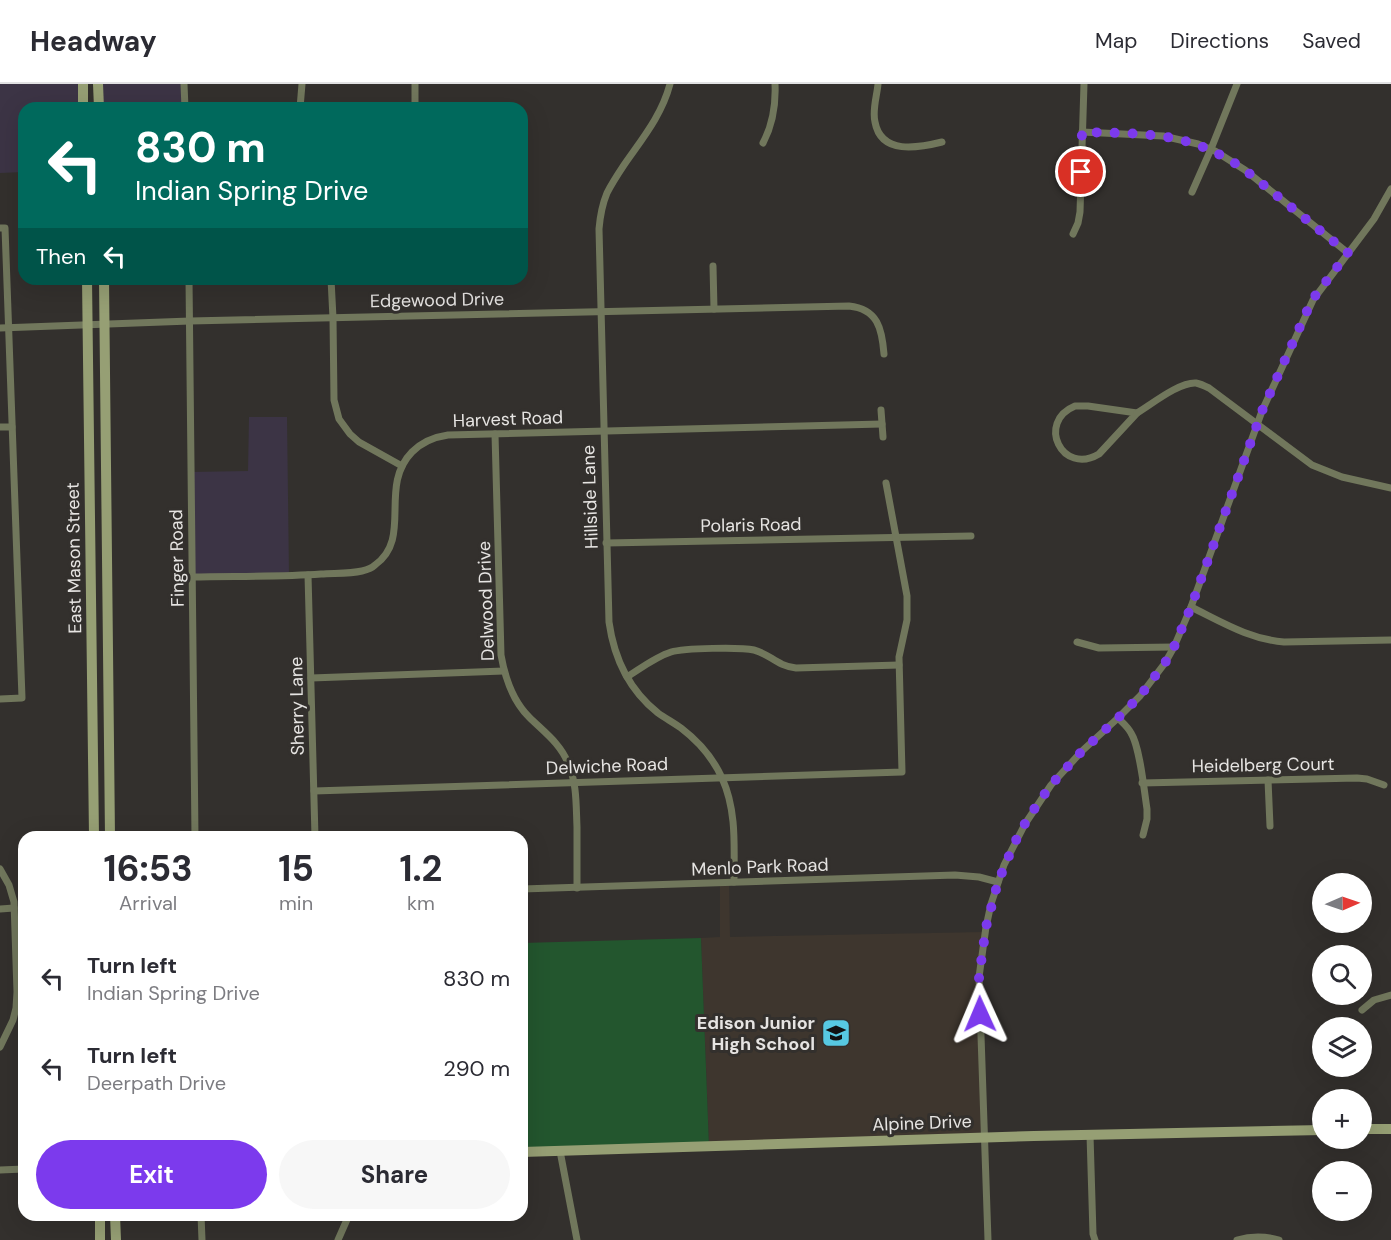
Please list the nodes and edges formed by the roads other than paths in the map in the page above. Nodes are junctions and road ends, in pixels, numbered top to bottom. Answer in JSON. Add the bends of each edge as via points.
{"nodes":[{"id":1,"x":82,"y":84,"type":"edge"},
{"id":2,"x":98,"y":84,"type":"edge"},
{"id":3,"x":184,"y":84,"type":"edge"},
{"id":4,"x":302,"y":84,"type":"edge"},
{"id":5,"x":415,"y":84,"type":"edge"},
{"id":6,"x":670,"y":84,"type":"edge"},
{"id":7,"x":775,"y":84,"type":"edge"},
{"id":8,"x":878,"y":84,"type":"edge"},
{"id":9,"x":1084,"y":84,"type":"edge"},
{"id":10,"x":1237,"y":84,"type":"edge"},
{"id":11,"x":83,"y":102,"type":"edge"},
{"id":12,"x":99,"y":102,"type":"edge"},
{"id":13,"x":185,"y":102,"type":"edge"},
{"id":14,"x":300,"y":102,"type":"edge"},
{"id":15,"x":416,"y":102,"type":"edge"},
{"id":16,"x":1082,"y":132,"type":"junction"},
{"id":17,"x":942,"y":142,"type":"dead end"},
{"id":18,"x":763,"y":143,"type":"dead end"},
{"id":19,"x":1211,"y":149,"type":"junction"},
{"id":20,"x":1391,"y":189,"type":"edge"},
{"id":21,"x":1192,"y":192,"type":"dead end"},
{"id":22,"x":1388,"y":205,"type":"edge"},
{"id":23,"x":2,"y":228,"type":"edge"},
{"id":24,"x":1073,"y":234,"type":"dead end"},
{"id":25,"x":1348,"y":253,"type":"junction"},
{"id":26,"x":713,"y":266,"type":"dead end"},
{"id":27,"x":87,"y":285,"type":"edge"},
{"id":28,"x":104,"y":285,"type":"edge"},
{"id":29,"x":189,"y":285,"type":"edge"},
{"id":30,"x":331,"y":285,"type":"edge"},
{"id":31,"x":714,"y":309,"type":"junction"},
{"id":32,"x":600,"y":312,"type":"junction"},
{"id":33,"x":333,"y":318,"type":"junction"},
{"id":34,"x":190,"y":321,"type":"junction"},
{"id":35,"x":105,"y":324,"type":"junction"},
{"id":36,"x":88,"y":325,"type":"junction"},
{"id":37,"x":4,"y":328,"type":"edge"},
{"id":38,"x":884,"y":354,"type":"dead end"},
{"id":39,"x":881,"y":410,"type":"dead end"},
{"id":40,"x":1137,"y":413,"type":"junction"},
{"id":41,"x":882,"y":424,"type":"junction"},
{"id":42,"x":1257,"y":424,"type":"junction"},
{"id":43,"x":0,"y":427,"type":"edge"},
{"id":44,"x":12,"y":427,"type":"junction"},
{"id":45,"x":603,"y":431,"type":"junction"},
{"id":46,"x":495,"y":434,"type":"junction"},
{"id":47,"x":883,"y":437,"type":"dead end"},
{"id":48,"x":402,"y":466,"type":"junction"},
{"id":49,"x":886,"y":483,"type":"dead end"},
{"id":50,"x":1391,"y":488,"type":"edge"},
{"id":51,"x":971,"y":536,"type":"dead end"},
{"id":52,"x":896,"y":537,"type":"junction"},
{"id":53,"x":606,"y":543,"type":"junction"},
{"id":54,"x":308,"y":574,"type":"junction"},
{"id":55,"x":192,"y":577,"type":"junction"},
{"id":56,"x":1191,"y":607,"type":"junction"},
{"id":57,"x":1391,"y":640,"type":"edge"},
{"id":58,"x":1077,"y":642,"type":"dead end"},
{"id":59,"x":1174,"y":647,"type":"junction"},
{"id":60,"x":898,"y":665,"type":"junction"},
{"id":61,"x":504,"y":671,"type":"junction"},
{"id":62,"x":627,"y":677,"type":"junction"},
{"id":63,"x":311,"y":678,"type":"junction"},
{"id":64,"x":0,"y":699,"type":"edge"},
{"id":65,"x":1118,"y":718,"type":"junction"},
{"id":66,"x":722,"y":778,"type":"junction"},
{"id":67,"x":1269,"y":780,"type":"junction"},
{"id":68,"x":574,"y":782,"type":"junction"},
{"id":69,"x":1142,"y":783,"type":"junction"},
{"id":70,"x":1383,"y":785,"type":"dead end"},
{"id":71,"x":314,"y":791,"type":"junction"},
{"id":72,"x":1270,"y":826,"type":"dead end"},
{"id":73,"x":94,"y":831,"type":"edge"},
{"id":74,"x":110,"y":831,"type":"edge"},
{"id":75,"x":195,"y":831,"type":"edge"},
{"id":76,"x":315,"y":831,"type":"edge"},
{"id":77,"x":1143,"y":835,"type":"dead end"},
{"id":78,"x":0,"y":869,"type":"edge"},
{"id":79,"x":734,"y":882,"type":"junction"},
{"id":80,"x":998,"y":882,"type":"junction"},
{"id":81,"x":577,"y":888,"type":"junction"},
{"id":82,"x":528,"y":889,"type":"edge"},
{"id":83,"x":14,"y":908,"type":"junction"},
{"id":84,"x":0,"y":909,"type":"edge"},
{"id":85,"x":1391,"y":995,"type":"edge"},
{"id":86,"x":1362,"y":1010,"type":"dead end"},
{"id":87,"x":0,"y":1047,"type":"edge"},
{"id":88,"x":1391,"y":1129,"type":"edge"},
{"id":89,"x":1312,"y":1130,"type":"edge"},
{"id":90,"x":1372,"y":1130,"type":"edge"},
{"id":91,"x":1090,"y":1135,"type":"junction"},
{"id":92,"x":985,"y":1137,"type":"junction"},
{"id":93,"x":560,"y":1151,"type":"junction"},
{"id":94,"x":528,"y":1152,"type":"edge"},
{"id":95,"x":18,"y":1169,"type":"edge"},
{"id":96,"x":0,"y":1170,"type":"edge"},
{"id":97,"x":100,"y":1221,"type":"edge"},
{"id":98,"x":115,"y":1221,"type":"edge"},
{"id":99,"x":201,"y":1221,"type":"edge"},
{"id":100,"x":346,"y":1221,"type":"edge"},
{"id":101,"x":100,"y":1240,"type":"edge"},
{"id":102,"x":116,"y":1240,"type":"edge"},
{"id":103,"x":202,"y":1240,"type":"edge"},
{"id":104,"x":338,"y":1240,"type":"edge"},
{"id":105,"x":577,"y":1240,"type":"edge"},
{"id":106,"x":988,"y":1240,"type":"edge"},
{"id":107,"x":1095,"y":1240,"type":"edge"},
{"id":108,"x":1237,"y":1240,"type":"edge"},
{"id":109,"x":1279,"y":1240,"type":"edge"}],
"edges":[{"from":1,"to":11,"type":"main road"},
{"from":2,"to":12,"type":"main road"},
{"from":3,"to":13,"type":"street"},
{"from":4,"to":14,"type":"street"},
{"from":5,"to":15,"type":"street"},
{"from":6,"to":32,"type":"street","name":"Hillside Lane","via":[[655,119],[614,180],[603,205],[598,229]]},
{"from":7,"to":18,"type":"street","via":[[773,120]]},
{"from":8,"to":17,"type":"street","via":[[874,115],[884,138],[902,147]]},
{"from":9,"to":16,"type":"street"},
{"from":10,"to":19,"type":"street"},
{"from":16,"to":19,"type":"street","via":[[1163,136]]},
{"from":16,"to":24,"type":"street","via":[[1080,213]]},
{"from":19,"to":21,"type":"street"},
{"from":19,"to":25,"type":"street","via":[[1231,159]]},
{"from":20,"to":22,"type":"street"},
{"from":22,"to":25,"type":"street"},
{"from":23,"to":37,"type":"street"},
{"from":25,"to":42,"type":"street","via":[[1312,300]]},
{"from":26,"to":31,"type":"street"},
{"from":27,"to":36,"type":"main road","name":"East Mason Street"},
{"from":28,"to":35,"type":"main road","name":"East Mason Street"},
{"from":29,"to":34,"type":"street","name":"Finger Road"},
{"from":30,"to":33,"type":"street"},
{"from":31,"to":32,"type":"street","name":"Edgewood Drive"},
{"from":31,"to":38,"type":"street","name":"Edgewood Drive","via":[[860,308],[880,326]]},
{"from":32,"to":33,"type":"street","name":"Edgewood Drive"},
{"from":32,"to":45,"type":"street","name":"Hillside Lane"},
{"from":33,"to":34,"type":"street","name":"Edgewood Drive"},
{"from":33,"to":48,"type":"street","via":[[334,400],[339,419],[359,442]]},
{"from":34,"to":35,"type":"street","name":"Edgewood Drive"},
{"from":34,"to":55,"type":"street","name":"Finger Road"},
{"from":35,"to":36,"type":"street","name":"Edgewood Drive"},
{"from":35,"to":74,"type":"main road","name":"East Mason Street"},
{"from":36,"to":37,"type":"street","name":"Edgewood Drive"},
{"from":36,"to":73,"type":"main road","name":"East Mason Street"},
{"from":37,"to":44,"type":"street"},
{"from":39,"to":41,"type":"street"},
{"from":40,"to":40,"type":"street","via":[[1075,406],[1060,417],[1055,431],[1057,442],[1072,458],[1093,457]]},
{"from":40,"to":42,"type":"street","via":[[1178,387],[1196,383],[1209,388]]},
{"from":41,"to":45,"type":"street","name":"Harvest Road"},
{"from":41,"to":47,"type":"street"},
{"from":42,"to":50,"type":"street","via":[[1326,472]]},
{"from":42,"to":56,"type":"street"},
{"from":43,"to":44,"type":"street"},
{"from":44,"to":64,"type":"street","via":[[22,698]]},
{"from":45,"to":46,"type":"street","name":"Harvest Road"},
{"from":45,"to":53,"type":"street","name":"Hillside Lane"},
{"from":46,"to":48,"type":"street","name":"Harvest Road","via":[[431,439],[415,449]]},
{"from":46,"to":61,"type":"street","name":"Delwood Drive"},
{"from":48,"to":54,"type":"street","name":"Harvest Road","via":[[395,486],[395,529],[386,554],[364,571]]},
{"from":49,"to":52,"type":"street"},
{"from":51,"to":52,"type":"street","name":"Polaris Road"},
{"from":52,"to":53,"type":"street","name":"Polaris Road"},
{"from":52,"to":60,"type":"street","via":[[908,608]]},
{"from":53,"to":62,"type":"street","name":"Hillside Lane","via":[[611,637]]},
{"from":54,"to":55,"type":"street","name":"Harvest Road"},
{"from":54,"to":63,"type":"street","name":"Sherry Lane"},
{"from":55,"to":75,"type":"street","name":"Finger Road"},
{"from":56,"to":57,"type":"street","via":[[1271,641]]},
{"from":56,"to":59,"type":"street"},
{"from":58,"to":59,"type":"street","via":[[1099,648]]},
{"from":59,"to":65,"type":"street","via":[[1152,681]]},
{"from":60,"to":62,"type":"street","via":[[796,668],[743,648],[678,651],[663,655]]},
{"from":60,"to":66,"type":"street","name":"Delwiche Road","via":[[902,772]]},
{"from":61,"to":63,"type":"street"},
{"from":61,"to":68,"type":"street","name":"Delwood Drive","via":[[521,708],[562,752]]},
{"from":62,"to":66,"type":"street","name":"Hillside Lane","via":[[646,703],[700,745]]},
{"from":63,"to":71,"type":"street","name":"Sherry Lane"},
{"from":65,"to":69,"type":"street","via":[[1134,738]]},
{"from":65,"to":80,"type":"street","via":[[1066,767],[1044,795],[1014,844]]},
{"from":66,"to":68,"type":"street","name":"Delwiche Road"},
{"from":66,"to":79,"type":"street","name":"Hillside Lane","via":[[733,815]]},
{"from":67,"to":69,"type":"street","name":"Heidelberg Court"},
{"from":67,"to":70,"type":"street","name":"Heidelberg Court","via":[[1357,778]]},
{"from":67,"to":72,"type":"street"},
{"from":68,"to":71,"type":"street","name":"Delwiche Road"},
{"from":68,"to":81,"type":"street","name":"Delwood Drive"},
{"from":69,"to":77,"type":"street","via":[[1146,809]]},
{"from":71,"to":76,"type":"street","name":"Sherry Lane"},
{"from":78,"to":83,"type":"street","via":[[9,885]]},
{"from":79,"to":80,"type":"street","name":"Menlo Park Road","via":[[955,875]]},
{"from":79,"to":81,"type":"street","name":"Menlo Park Road"},
{"from":80,"to":92,"type":"street","via":[[979,977]]},
{"from":81,"to":82,"type":"street","name":"Menlo Park Road"},
{"from":83,"to":84,"type":"street"},
{"from":83,"to":87,"type":"street","via":[[16,1008]]},
{"from":85,"to":86,"type":"street","via":[[1374,1000]]},
{"from":88,"to":90,"type":"main road"},
{"from":89,"to":91,"type":"main road","name":"Alpine Drive"},
{"from":91,"to":92,"type":"main road","name":"Alpine Drive"},
{"from":91,"to":107,"type":"street"},
{"from":92,"to":93,"type":"main road","name":"Alpine Drive"},
{"from":92,"to":106,"type":"street"},
{"from":93,"to":94,"type":"main road","name":"Alpine Drive"},
{"from":93,"to":105,"type":"street"},
{"from":95,"to":96,"type":"street"},
{"from":97,"to":101,"type":"main road"},
{"from":98,"to":102,"type":"main road"},
{"from":99,"to":103,"type":"street"},
{"from":100,"to":104,"type":"street"},
{"from":108,"to":109,"type":"street"}]}
